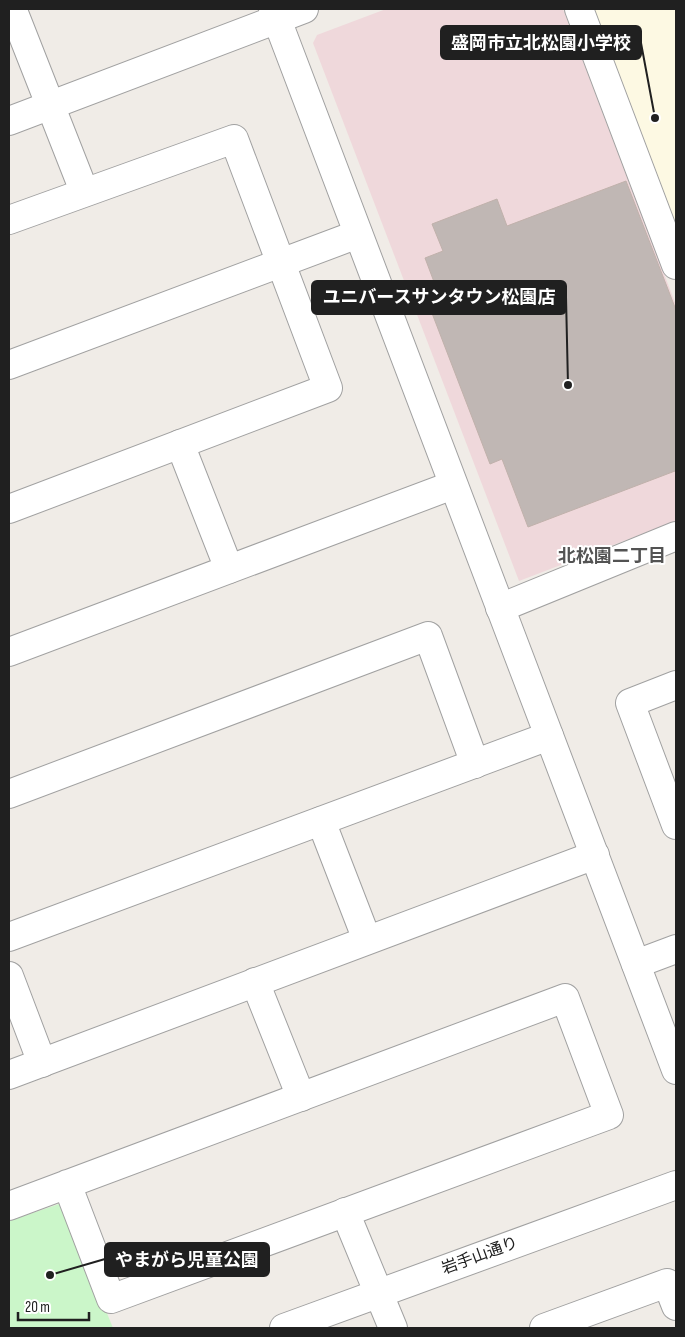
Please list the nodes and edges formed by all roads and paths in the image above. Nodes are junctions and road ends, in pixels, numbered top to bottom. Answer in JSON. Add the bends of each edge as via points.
{"nodes":[{"id":1,"x":304,"y":9,"type":"edge"},
{"id":2,"x":579,"y":9,"type":"edge"},
{"id":3,"x":16,"y":12,"type":"edge"},
{"id":4,"x":275,"y":14,"type":"edge"},
{"id":5,"x":50,"y":105,"type":"junction"},
{"id":6,"x":9,"y":121,"type":"edge"},
{"id":7,"x":84,"y":191,"type":"junction"},
{"id":8,"x":9,"y":220,"type":"edge"},
{"id":9,"x":358,"y":234,"type":"junction"},
{"id":10,"x":281,"y":262,"type":"junction"},
{"id":11,"x":676,"y":265,"type":"edge"},
{"id":12,"x":9,"y":365,"type":"edge"},
{"id":13,"x":180,"y":444,"type":"junction"},
{"id":14,"x":453,"y":485,"type":"junction"},
{"id":15,"x":9,"y":508,"type":"edge"},
{"id":16,"x":676,"y":536,"type":"edge"},
{"id":17,"x":229,"y":569,"type":"junction"},
{"id":18,"x":500,"y":608,"type":"junction"},
{"id":19,"x":9,"y":652,"type":"edge"},
{"id":20,"x":676,"y":685,"type":"edge"},
{"id":21,"x":549,"y":736,"type":"junction"},
{"id":22,"x":475,"y":764,"type":"junction"},
{"id":23,"x":9,"y":794,"type":"edge"},
{"id":24,"x":675,"y":820,"type":"edge"},
{"id":25,"x":321,"y":821,"type":"junction"},
{"id":26,"x":595,"y":855,"type":"junction"},
{"id":27,"x":9,"y":938,"type":"edge"},
{"id":28,"x":367,"y":940,"type":"junction"},
{"id":29,"x":676,"y":949,"type":"edge"},
{"id":30,"x":636,"y":964,"type":"junction"},
{"id":31,"x":9,"y":976,"type":"edge"},
{"id":32,"x":255,"y":982,"type":"junction"},
{"id":33,"x":42,"y":1063,"type":"junction"},
{"id":34,"x":676,"y":1070,"type":"edge"},
{"id":35,"x":9,"y":1075,"type":"edge"},
{"id":36,"x":301,"y":1097,"type":"junction"},
{"id":37,"x":67,"y":1184,"type":"junction"},
{"id":38,"x":676,"y":1185,"type":"edge"},
{"id":39,"x":9,"y":1206,"type":"edge"},
{"id":40,"x":345,"y":1212,"type":"junction"},
{"id":41,"x":378,"y":1294,"type":"junction"},
{"id":42,"x":676,"y":1306,"type":"edge"},
{"id":43,"x":284,"y":1328,"type":"edge"},
{"id":44,"x":392,"y":1328,"type":"edge"},
{"id":45,"x":544,"y":1328,"type":"edge"}],
"edges":[{"from":1,"to":4,"type":"street"},
{"from":2,"to":11,"type":"street"},
{"from":3,"to":5,"type":"street"},
{"from":4,"to":5,"type":"street"},
{"from":4,"to":9,"type":"street"},
{"from":5,"to":6,"type":"street"},
{"from":5,"to":7,"type":"street"},
{"from":7,"to":8,"type":"street"},
{"from":7,"to":10,"type":"street","via":[[234,139]]},
{"from":9,"to":10,"type":"street"},
{"from":9,"to":14,"type":"street"},
{"from":10,"to":12,"type":"street"},
{"from":10,"to":13,"type":"street","via":[[328,388]]},
{"from":13,"to":15,"type":"street"},
{"from":13,"to":17,"type":"street"},
{"from":14,"to":17,"type":"street"},
{"from":14,"to":18,"type":"street"},
{"from":16,"to":18,"type":"street"},
{"from":17,"to":19,"type":"street"},
{"from":18,"to":21,"type":"street"},
{"from":20,"to":24,"type":"street","via":[[630,703]]},
{"from":21,"to":22,"type":"street"},
{"from":21,"to":26,"type":"street"},
{"from":22,"to":23,"type":"street","via":[[428,636]]},
{"from":22,"to":25,"type":"street"},
{"from":25,"to":27,"type":"street"},
{"from":25,"to":28,"type":"street"},
{"from":26,"to":28,"type":"street"},
{"from":26,"to":30,"type":"street"},
{"from":28,"to":32,"type":"street"},
{"from":29,"to":30,"type":"street"},
{"from":30,"to":34,"type":"street"},
{"from":31,"to":33,"type":"street"},
{"from":32,"to":33,"type":"street"},
{"from":32,"to":36,"type":"street"},
{"from":33,"to":35,"type":"street"},
{"from":36,"to":37,"type":"street"},
{"from":36,"to":40,"type":"street","via":[[565,998],[609,1115]]},
{"from":37,"to":39,"type":"street"},
{"from":37,"to":40,"type":"street","via":[[111,1299]]},
{"from":38,"to":41,"type":"street","name":"岩手山通り"},
{"from":40,"to":41,"type":"street"},
{"from":41,"to":43,"type":"street","name":"岩手山通り"},
{"from":41,"to":44,"type":"street"},
{"from":42,"to":45,"type":"street","via":[[667,1283]]}]}
